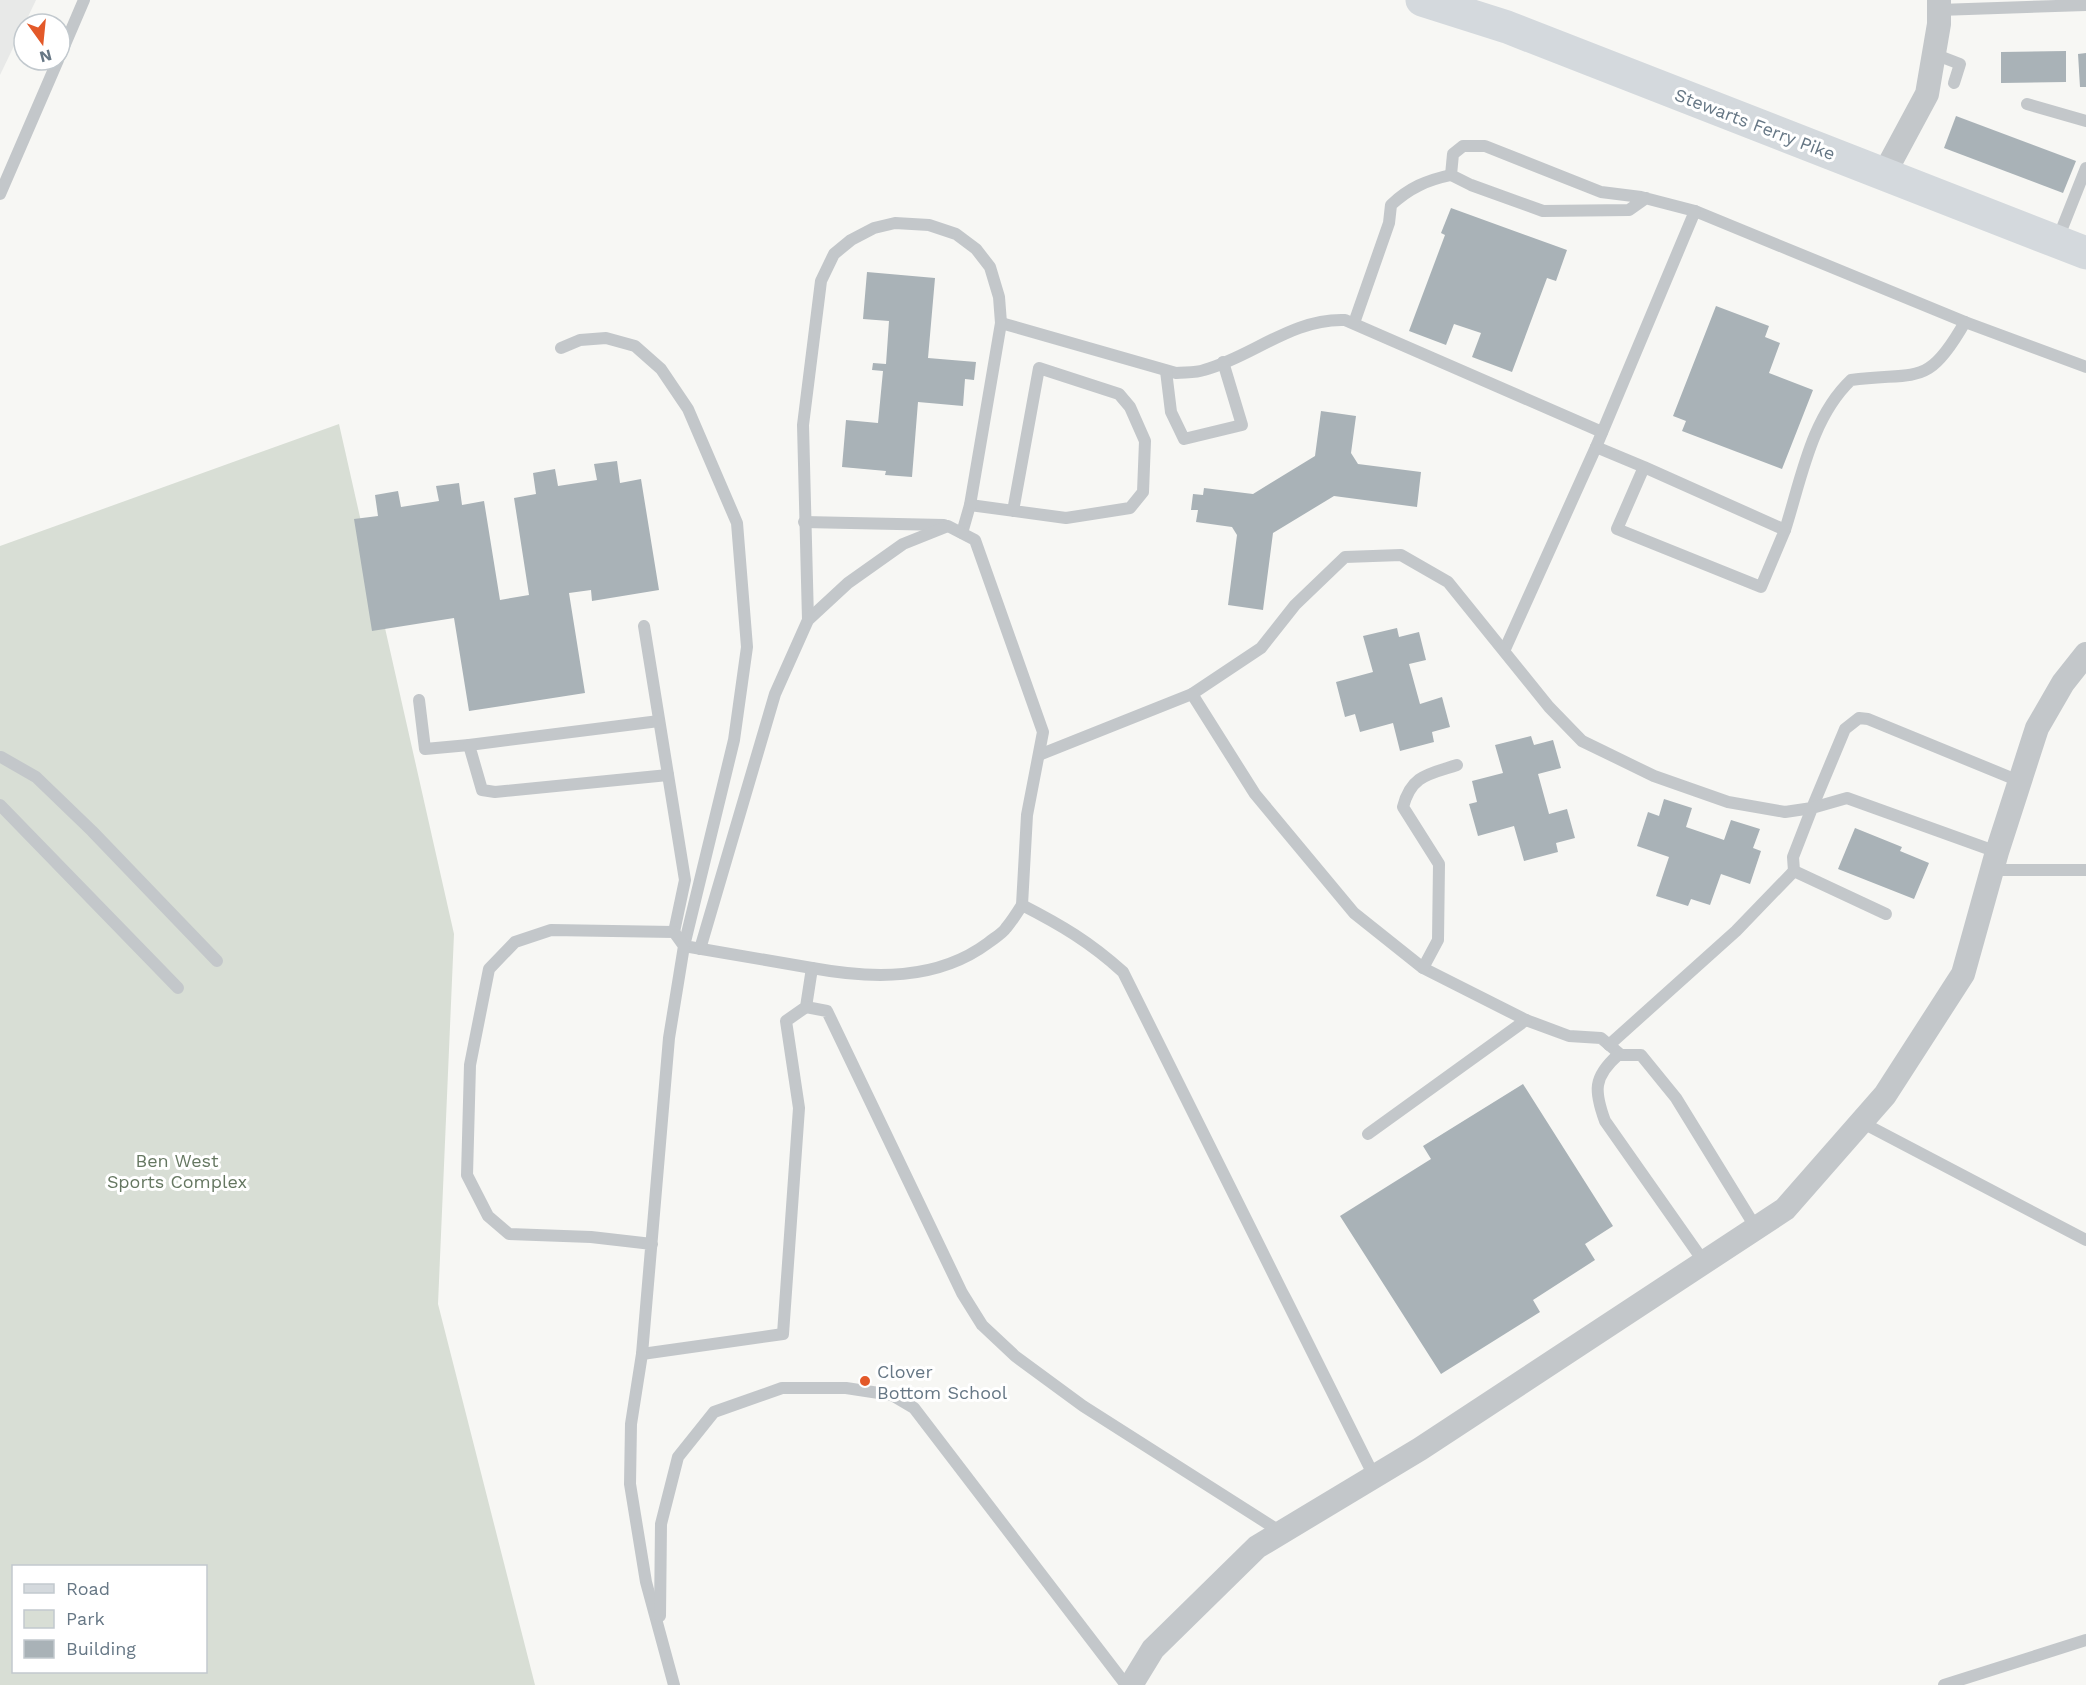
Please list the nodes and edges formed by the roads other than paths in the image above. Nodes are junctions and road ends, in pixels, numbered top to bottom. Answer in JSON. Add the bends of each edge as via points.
{"nodes":[{"id":1,"x":84,"y":0,"type":"edge"},
{"id":2,"x":1422,"y":0,"type":"edge"},
{"id":3,"x":1939,"y":5,"type":"edge"},
{"id":4,"x":2086,"y":5,"type":"edge"},
{"id":5,"x":72,"y":28,"type":"edge"},
{"id":6,"x":1934,"y":54,"type":"junction"},
{"id":7,"x":53,"y":72,"type":"edge"},
{"id":8,"x":1954,"y":83,"type":"dead end"},
{"id":9,"x":2027,"y":104,"type":"dead end"},
{"id":10,"x":2086,"y":121,"type":"edge"},
{"id":11,"x":2086,"y":168,"type":"edge"},
{"id":12,"x":1451,"y":174,"type":"junction"},
{"id":13,"x":1884,"y":174,"type":"junction"},
{"id":14,"x":0,"y":194,"type":"edge"},
{"id":15,"x":1646,"y":198,"type":"junction"},
{"id":16,"x":1695,"y":211,"type":"junction"},
{"id":17,"x":2071,"y":248,"type":"edge"},
{"id":18,"x":1965,"y":322,"type":"junction"},
{"id":19,"x":1001,"y":323,"type":"junction"},
{"id":20,"x":1354,"y":323,"type":"junction"},
{"id":21,"x":561,"y":348,"type":"dead end"},
{"id":22,"x":1222,"y":362,"type":"junction"},
{"id":23,"x":2086,"y":367,"type":"edge"},
{"id":24,"x":1166,"y":371,"type":"junction"},
{"id":25,"x":1602,"y":432,"type":"junction"},
{"id":26,"x":1596,"y":447,"type":"junction"},
{"id":27,"x":1644,"y":467,"type":"junction"},
{"id":28,"x":969,"y":505,"type":"junction"},
{"id":29,"x":1013,"y":511,"type":"junction"},
{"id":30,"x":804,"y":522,"type":"junction"},
{"id":31,"x":948,"y":526,"type":"junction"},
{"id":32,"x":1785,"y":530,"type":"junction"},
{"id":33,"x":962,"y":533,"type":"junction"},
{"id":34,"x":808,"y":620,"type":"junction"},
{"id":35,"x":644,"y":626,"type":"dead end"},
{"id":36,"x":1505,"y":649,"type":"junction"},
{"id":37,"x":2086,"y":654,"type":"edge"},
{"id":38,"x":1192,"y":694,"type":"junction"},
{"id":39,"x":419,"y":700,"type":"dead end"},
{"id":40,"x":659,"y":721,"type":"junction"},
{"id":41,"x":469,"y":745,"type":"junction"},
{"id":42,"x":1039,"y":755,"type":"junction"},
{"id":43,"x":0,"y":757,"type":"edge"},
{"id":44,"x":1457,"y":765,"type":"dead end"},
{"id":45,"x":668,"y":775,"type":"junction"},
{"id":46,"x":2019,"y":781,"type":"junction"},
{"id":47,"x":0,"y":805,"type":"edge"},
{"id":48,"x":1812,"y":808,"type":"junction"},
{"id":49,"x":1995,"y":861,"type":"junction"},
{"id":50,"x":2086,"y":870,"type":"edge"},
{"id":51,"x":1794,"y":871,"type":"junction"},
{"id":52,"x":1022,"y":905,"type":"junction"},
{"id":53,"x":1886,"y":914,"type":"dead end"},
{"id":54,"x":674,"y":932,"type":"junction"},
{"id":55,"x":684,"y":946,"type":"junction"},
{"id":56,"x":700,"y":949,"type":"junction"},
{"id":57,"x":217,"y":961,"type":"dead end"},
{"id":58,"x":812,"y":968,"type":"junction"},
{"id":59,"x":1423,"y":968,"type":"junction"},
{"id":60,"x":178,"y":988,"type":"dead end"},
{"id":61,"x":806,"y":1007,"type":"junction"},
{"id":62,"x":1526,"y":1020,"type":"junction"},
{"id":63,"x":1609,"y":1045,"type":"junction"},
{"id":64,"x":1621,"y":1055,"type":"junction"},
{"id":65,"x":1861,"y":1122,"type":"junction"},
{"id":66,"x":1368,"y":1134,"type":"dead end"},
{"id":67,"x":1755,"y":1228,"type":"junction"},
{"id":68,"x":2086,"y":1240,"type":"edge"},
{"id":69,"x":652,"y":1244,"type":"junction"},
{"id":70,"x":1704,"y":1262,"type":"junction"},
{"id":71,"x":642,"y":1354,"type":"junction"},
{"id":72,"x":1374,"y":1476,"type":"junction"},
{"id":73,"x":1281,"y":1532,"type":"junction"},
{"id":74,"x":660,"y":1635,"type":"junction"},
{"id":75,"x":2086,"y":1640,"type":"edge"},
{"id":76,"x":674,"y":1685,"type":"edge"},
{"id":77,"x":1126,"y":1685,"type":"edge"},
{"id":78,"x":1131,"y":1685,"type":"edge"},
{"id":79,"x":1944,"y":1685,"type":"edge"}],
"edges":[{"from":1,"to":5,"type":"lane"},
{"from":2,"to":13,"type":"main road","name":"Stewarts Ferry Pike","via":[[1507,27]]},
{"from":3,"to":4,"type":"lane"},
{"from":3,"to":6,"type":"street"},
{"from":6,"to":8,"type":"lane","via":[[1960,64]]},
{"from":6,"to":13,"type":"street","via":[[1927,94]]},
{"from":7,"to":14,"type":"lane"},
{"from":9,"to":10,"type":"lane"},
{"from":11,"to":17,"type":"lane"},
{"from":12,"to":15,"type":"lane","via":[[1543,211],[1629,210]]},
{"from":12,"to":15,"type":"lane","via":[[1453,154],[1463,146],[1485,146],[1601,192]]},
{"from":12,"to":20,"type":"lane","via":[[1428,180],[1391,205],[1389,223]]},
{"from":13,"to":17,"type":"main road","name":"Stewarts Ferry Pike"},
{"from":15,"to":16,"type":"lane"},
{"from":16,"to":18,"type":"lane"},
{"from":16,"to":25,"type":"lane"},
{"from":18,"to":23,"type":"lane"},
{"from":18,"to":32,"type":"lane","via":[[1948,352],[1927,371],[1913,377],[1851,380],[1836,394],[1816,432]]},
{"from":19,"to":24,"type":"lane"},
{"from":19,"to":28,"type":"lane"},
{"from":19,"to":30,"type":"lane","via":[[999,297],[990,267],[976,249],[956,234],[929,225],[895,223],[858,236],[834,254],[821,281],[803,425]]},
{"from":20,"to":22,"type":"lane","via":[[1327,319]]},
{"from":20,"to":25,"type":"lane"},
{"from":21,"to":55,"type":"lane","via":[[580,340],[606,338],[635,346],[661,369],[688,409],[737,524],[747,647],[735,740]]},
{"from":22,"to":24,"type":"lane","via":[[1204,370]]},
{"from":22,"to":24,"type":"lane","via":[[1242,425],[1184,439],[1171,412]]},
{"from":25,"to":26,"type":"lane"},
{"from":26,"to":27,"type":"lane"},
{"from":26,"to":36,"type":"lane"},
{"from":27,"to":32,"type":"lane"},
{"from":27,"to":32,"type":"lane","via":[[1617,529],[1761,587]]},
{"from":28,"to":29,"type":"lane"},
{"from":28,"to":33,"type":"lane"},
{"from":29,"to":29,"type":"lane","via":[[1066,518],[1130,508],[1143,492],[1145,441],[1130,407],[1119,394],[1039,368]]},
{"from":30,"to":31,"type":"lane"},
{"from":30,"to":34,"type":"lane"},
{"from":31,"to":33,"type":"lane"},
{"from":31,"to":34,"type":"lane","via":[[903,544],[848,583]]},
{"from":33,"to":42,"type":"lane","via":[[975,540],[1043,732]]},
{"from":34,"to":56,"type":"lane","via":[[775,694]]},
{"from":35,"to":40,"type":"lane"},
{"from":36,"to":38,"type":"lane","via":[[1448,582],[1429,571],[1401,555],[1345,557],[1294,604],[1262,648]]},
{"from":36,"to":48,"type":"lane","via":[[1549,707],[1582,741],[1654,776],[1728,802],[1785,812]]},
{"from":37,"to":46,"type":"street","via":[[2063,683],[2037,728]]},
{"from":38,"to":42,"type":"lane"},
{"from":38,"to":59,"type":"lane","via":[[1256,794],[1354,913]]},
{"from":39,"to":41,"type":"lane","via":[[425,749]]},
{"from":40,"to":41,"type":"lane"},
{"from":40,"to":45,"type":"lane"},
{"from":41,"to":45,"type":"lane","via":[[482,790],[495,792]]},
{"from":42,"to":52,"type":"lane","via":[[1027,815]]},
{"from":43,"to":57,"type":"lane","via":[[36,777]]},
{"from":44,"to":59,"type":"lane","via":[[1419,778],[1406,793],[1403,807],[1439,864],[1438,940]]},
{"from":45,"to":54,"type":"lane","via":[[685,880]]},
{"from":46,"to":48,"type":"lane","via":[[1859,718],[1845,729]]},
{"from":46,"to":49,"type":"street"},
{"from":47,"to":60,"type":"lane"},
{"from":48,"to":49,"type":"lane","via":[[1846,798]]},
{"from":48,"to":51,"type":"lane","via":[[1793,857]]},
{"from":49,"to":50,"type":"lane"},
{"from":49,"to":65,"type":"street","via":[[1963,974],[1885,1095]]},
{"from":51,"to":53,"type":"lane"},
{"from":51,"to":63,"type":"lane","via":[[1736,931]]},
{"from":52,"to":58,"type":"lane","via":[[1005,930],[977,951],[946,966],[901,976],[853,976]]},
{"from":52,"to":72,"type":"lane","via":[[1095,946],[1123,972]]},
{"from":54,"to":55,"type":"lane"},
{"from":54,"to":69,"type":"lane","via":[[551,930],[515,942],[489,969],[470,1065],[467,1175],[488,1216],[509,1234]]},
{"from":55,"to":56,"type":"lane"},
{"from":55,"to":69,"type":"lane","via":[[669,1038]]},
{"from":56,"to":58,"type":"lane"},
{"from":58,"to":61,"type":"lane"},
{"from":59,"to":62,"type":"lane"},
{"from":61,"to":71,"type":"lane","via":[[786,1021],[799,1108],[783,1334]]},
{"from":61,"to":73,"type":"lane","via":[[827,1011],[962,1293],[982,1325],[1083,1406]]},
{"from":62,"to":63,"type":"lane","via":[[1569,1036],[1601,1038]]},
{"from":62,"to":66,"type":"lane"},
{"from":63,"to":64,"type":"lane"},
{"from":64,"to":67,"type":"lane","via":[[1641,1055],[1676,1098]]},
{"from":64,"to":70,"type":"lane","via":[[1604,1068],[1596,1095],[1605,1121]]},
{"from":65,"to":67,"type":"street","via":[[1785,1209]]},
{"from":65,"to":68,"type":"lane"},
{"from":67,"to":70,"type":"street"},
{"from":69,"to":71,"type":"lane"},
{"from":70,"to":72,"type":"street"},
{"from":71,"to":74,"type":"lane","via":[[631,1424],[630,1484],[646,1582]]},
{"from":72,"to":73,"type":"street"},
{"from":73,"to":78,"type":"street","via":[[1257,1547],[1153,1649]]},
{"from":74,"to":76,"type":"lane"},
{"from":74,"to":77,"type":"lane","via":[[661,1524],[678,1457],[714,1412],[782,1388],[846,1388],[892,1395],[914,1408]]},
{"from":75,"to":79,"type":"lane"}]}
